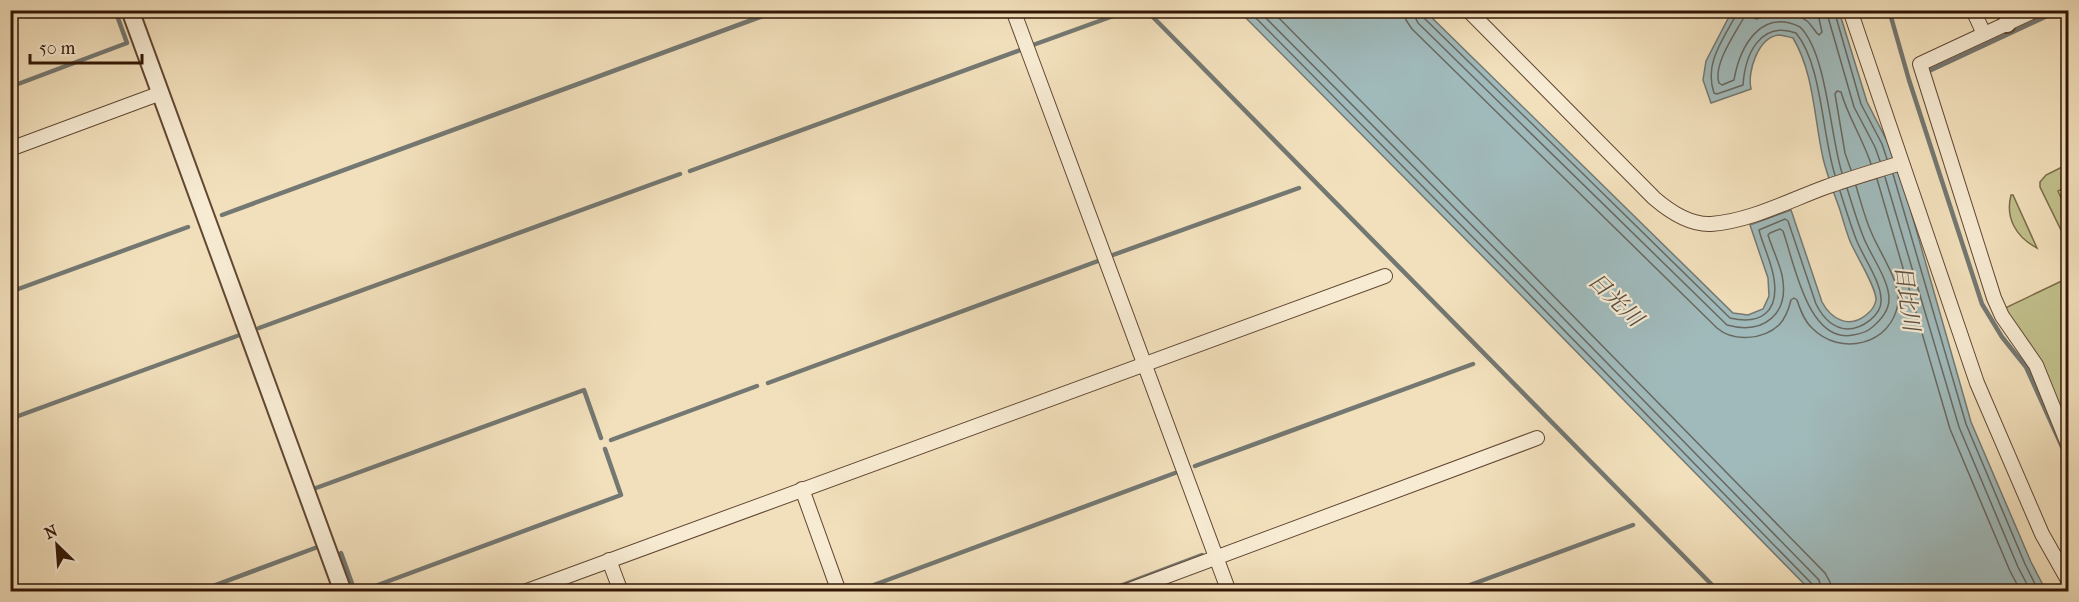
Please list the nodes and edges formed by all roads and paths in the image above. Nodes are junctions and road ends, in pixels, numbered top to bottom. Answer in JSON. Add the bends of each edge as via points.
{"nodes":[{"id":1,"x":130,"y":10,"type":"edge"},
{"id":2,"x":1013,"y":10,"type":"edge"},
{"id":3,"x":1468,"y":10,"type":"edge"},
{"id":4,"x":1850,"y":10,"type":"edge"},
{"id":5,"x":1972,"y":10,"type":"edge"},
{"id":6,"x":2036,"y":10,"type":"edge"},
{"id":7,"x":2008,"y":17,"type":"edge"},
{"id":8,"x":1984,"y":34,"type":"junction"},
{"id":9,"x":161,"y":93,"type":"junction"},
{"id":10,"x":10,"y":149,"type":"edge"},
{"id":11,"x":1901,"y":163,"type":"junction"},
{"id":12,"x":1385,"y":276,"type":"dead end"},
{"id":13,"x":1143,"y":364,"type":"junction"},
{"id":14,"x":1538,"y":438,"type":"dead end"},
{"id":15,"x":2068,"y":444,"type":"edge"},
{"id":16,"x":801,"y":489,"type":"junction"},
{"id":17,"x":1216,"y":557,"type":"junction"},
{"id":18,"x":609,"y":560,"type":"junction"},
{"id":19,"x":2068,"y":580,"type":"edge"},
{"id":20,"x":343,"y":591,"type":"edge"},
{"id":21,"x":524,"y":591,"type":"edge"},
{"id":22,"x":621,"y":591,"type":"edge"},
{"id":23,"x":839,"y":591,"type":"edge"},
{"id":24,"x":1124,"y":591,"type":"edge"},
{"id":25,"x":1229,"y":591,"type":"edge"}],
"edges":[{"from":1,"to":9,"type":"street"},
{"from":2,"to":13,"type":"street"},
{"from":3,"to":11,"type":"street","via":[[1669,211],[1692,221],[1710,224],[1741,218]]},
{"from":4,"to":11,"type":"street"},
{"from":5,"to":8,"type":"street"},
{"from":6,"to":7,"type":"street"},
{"from":7,"to":8,"type":"street"},
{"from":8,"to":15,"type":"street","via":[[1920,64],[1994,298],[2036,366]]},
{"from":9,"to":10,"type":"street"},
{"from":9,"to":20,"type":"street"},
{"from":11,"to":19,"type":"street","via":[[1977,383],[2042,534]]},
{"from":12,"to":13,"type":"street"},
{"from":13,"to":16,"type":"street"},
{"from":13,"to":17,"type":"street"},
{"from":14,"to":17,"type":"street"},
{"from":16,"to":18,"type":"street"},
{"from":16,"to":23,"type":"street"},
{"from":17,"to":24,"type":"street"},
{"from":17,"to":25,"type":"street"},
{"from":18,"to":21,"type":"street"},
{"from":18,"to":22,"type":"street"}]}
